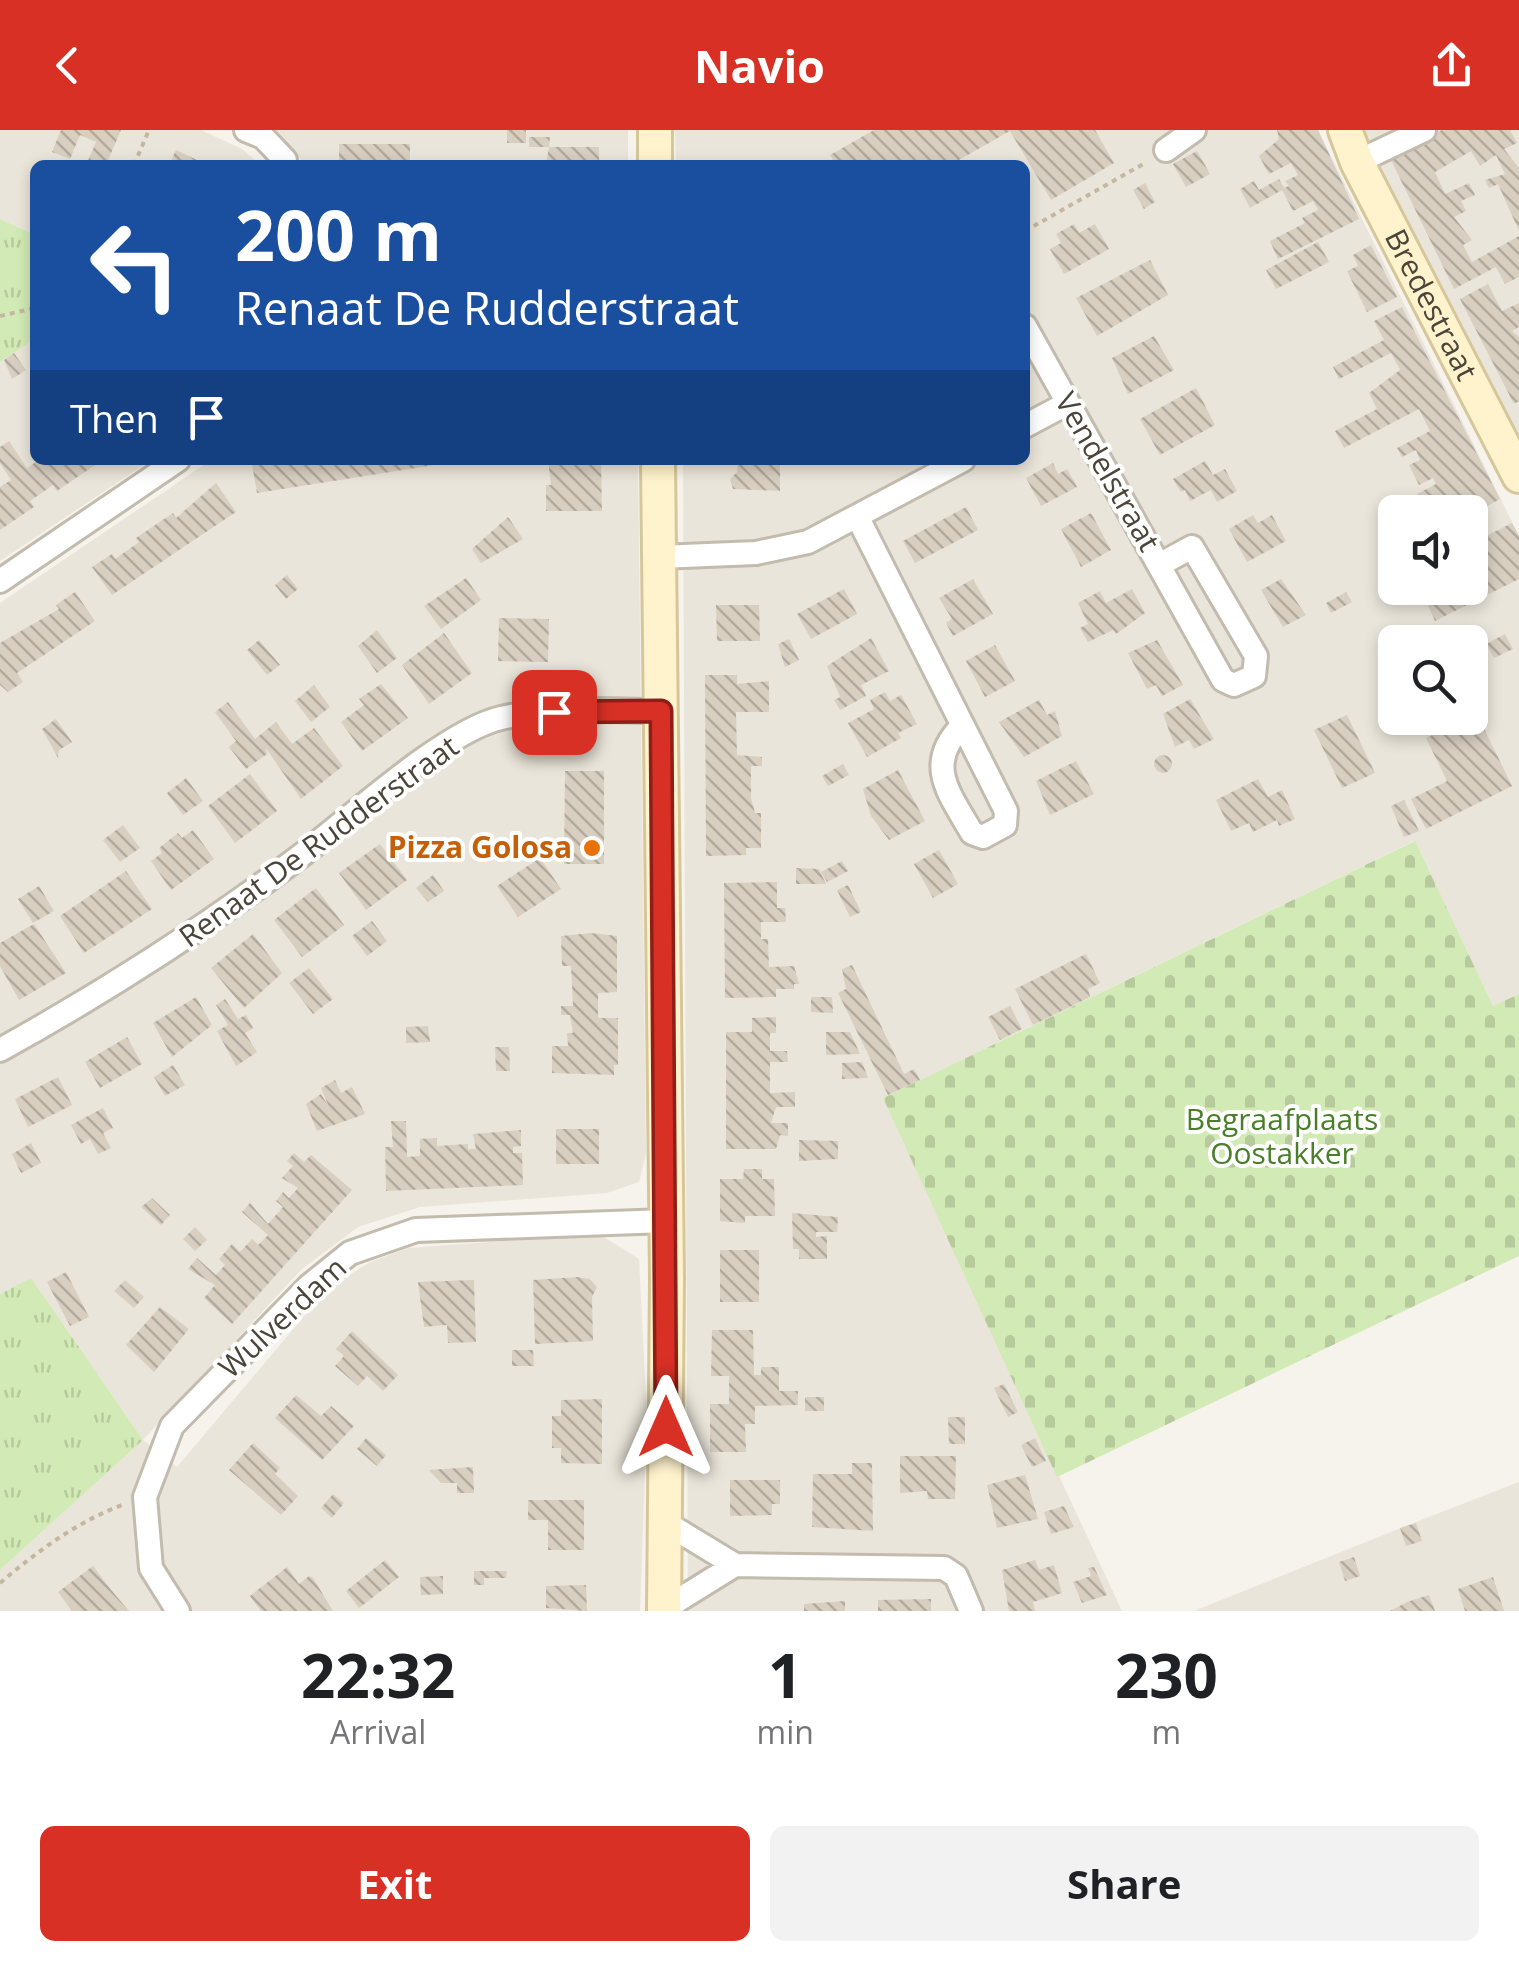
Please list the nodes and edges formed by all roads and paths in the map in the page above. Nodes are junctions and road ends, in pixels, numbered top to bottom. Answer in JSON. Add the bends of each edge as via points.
{"nodes":[{"id":1,"x":149,"y":130,"type":"edge"},
{"id":2,"x":246,"y":130,"type":"edge"},
{"id":3,"x":287,"y":130,"type":"edge"},
{"id":4,"x":655,"y":130,"type":"edge"},
{"id":5,"x":1194,"y":130,"type":"edge"},
{"id":6,"x":1344,"y":130,"type":"edge"},
{"id":7,"x":1424,"y":130,"type":"edge"},
{"id":8,"x":1166,"y":150,"type":"joint"},
{"id":9,"x":136,"y":160,"type":"edge"},
{"id":10,"x":284,"y":160,"type":"edge"},
{"id":11,"x":286,"y":160,"type":"edge"},
{"id":12,"x":656,"y":160,"type":"edge"},
{"id":13,"x":1356,"y":162,"type":"junction"},
{"id":14,"x":1030,"y":228,"type":"edge"},
{"id":15,"x":30,"y":309,"type":"edge"},
{"id":16,"x":0,"y":316,"type":"edge"},
{"id":17,"x":1030,"y":335,"type":"edge"},
{"id":18,"x":1068,"y":403,"type":"junction"},
{"id":19,"x":1030,"y":423,"type":"edge"},
{"id":20,"x":171,"y":465,"type":"edge"},
{"id":21,"x":658,"y":465,"type":"edge"},
{"id":22,"x":954,"y":465,"type":"edge"},
{"id":23,"x":1519,"y":476,"type":"edge"},
{"id":24,"x":858,"y":518,"type":"junction"},
{"id":25,"x":659,"y":557,"type":"junction"},
{"id":26,"x":1160,"y":565,"type":"junction"},
{"id":27,"x":0,"y":580,"type":"edge"},
{"id":28,"x":661,"y":711,"type":"junction"},
{"id":29,"x":962,"y":726,"type":"dead end"},
{"id":30,"x":0,"y":1050,"type":"edge"},
{"id":31,"x":666,"y":1222,"type":"junction"},
{"id":32,"x":145,"y":1496,"type":"junction"},
{"id":33,"x":666,"y":1523,"type":"junction"},
{"id":34,"x":735,"y":1565,"type":"junction"},
{"id":35,"x":0,"y":1582,"type":"edge"},
{"id":36,"x":664,"y":1610,"type":"edge"},
{"id":37,"x":178,"y":1611,"type":"edge"},
{"id":38,"x":971,"y":1611,"type":"edge"}],
"edges":[{"from":1,"to":9,"type":"path"},
{"from":2,"to":10,"type":"street","via":[[263,137]]},
{"from":3,"to":11,"type":"street"},
{"from":4,"to":12,"type":"street"},
{"from":5,"to":8,"type":"street"},
{"from":6,"to":13,"type":"street","name":"Bredestraat"},
{"from":7,"to":13,"type":"street"},
{"from":8,"to":14,"type":"path"},
{"from":13,"to":23,"type":"street","name":"Bredestraat"},
{"from":15,"to":16,"type":"path"},
{"from":17,"to":18,"type":"street","name":"Vendelstraat"},
{"from":18,"to":19,"type":"street"},
{"from":18,"to":26,"type":"street","name":"Vendelstraat"},
{"from":20,"to":27,"type":"street"},
{"from":21,"to":25,"type":"street"},
{"from":22,"to":24,"type":"street"},
{"from":24,"to":25,"type":"street","via":[[808,542],[756,554]]},
{"from":24,"to":29,"type":"street"},
{"from":25,"to":28,"type":"street"},
{"from":26,"to":26,"type":"street","name":"Vendelstraat","via":[[1222,680],[1234,685],[1254,676],[1256,656],[1192,547]]},
{"from":28,"to":30,"type":"street","name":"Renaat De Rudderstraat","via":[[499,718],[435,752],[140,969]]},
{"from":28,"to":31,"type":"street"},
{"from":31,"to":32,"type":"street","name":"Wulverdam","via":[[416,1230],[350,1254],[309,1286],[172,1426]]},
{"from":31,"to":33,"type":"street"},
{"from":32,"to":35,"type":"path","via":[[92,1516]]},
{"from":32,"to":37,"type":"street","name":"Wulverdam","via":[[150,1568]]},
{"from":33,"to":34,"type":"street"},
{"from":33,"to":36,"type":"street"},
{"from":34,"to":36,"type":"street"},
{"from":34,"to":38,"type":"street","via":[[933,1566],[956,1576]]}]}
